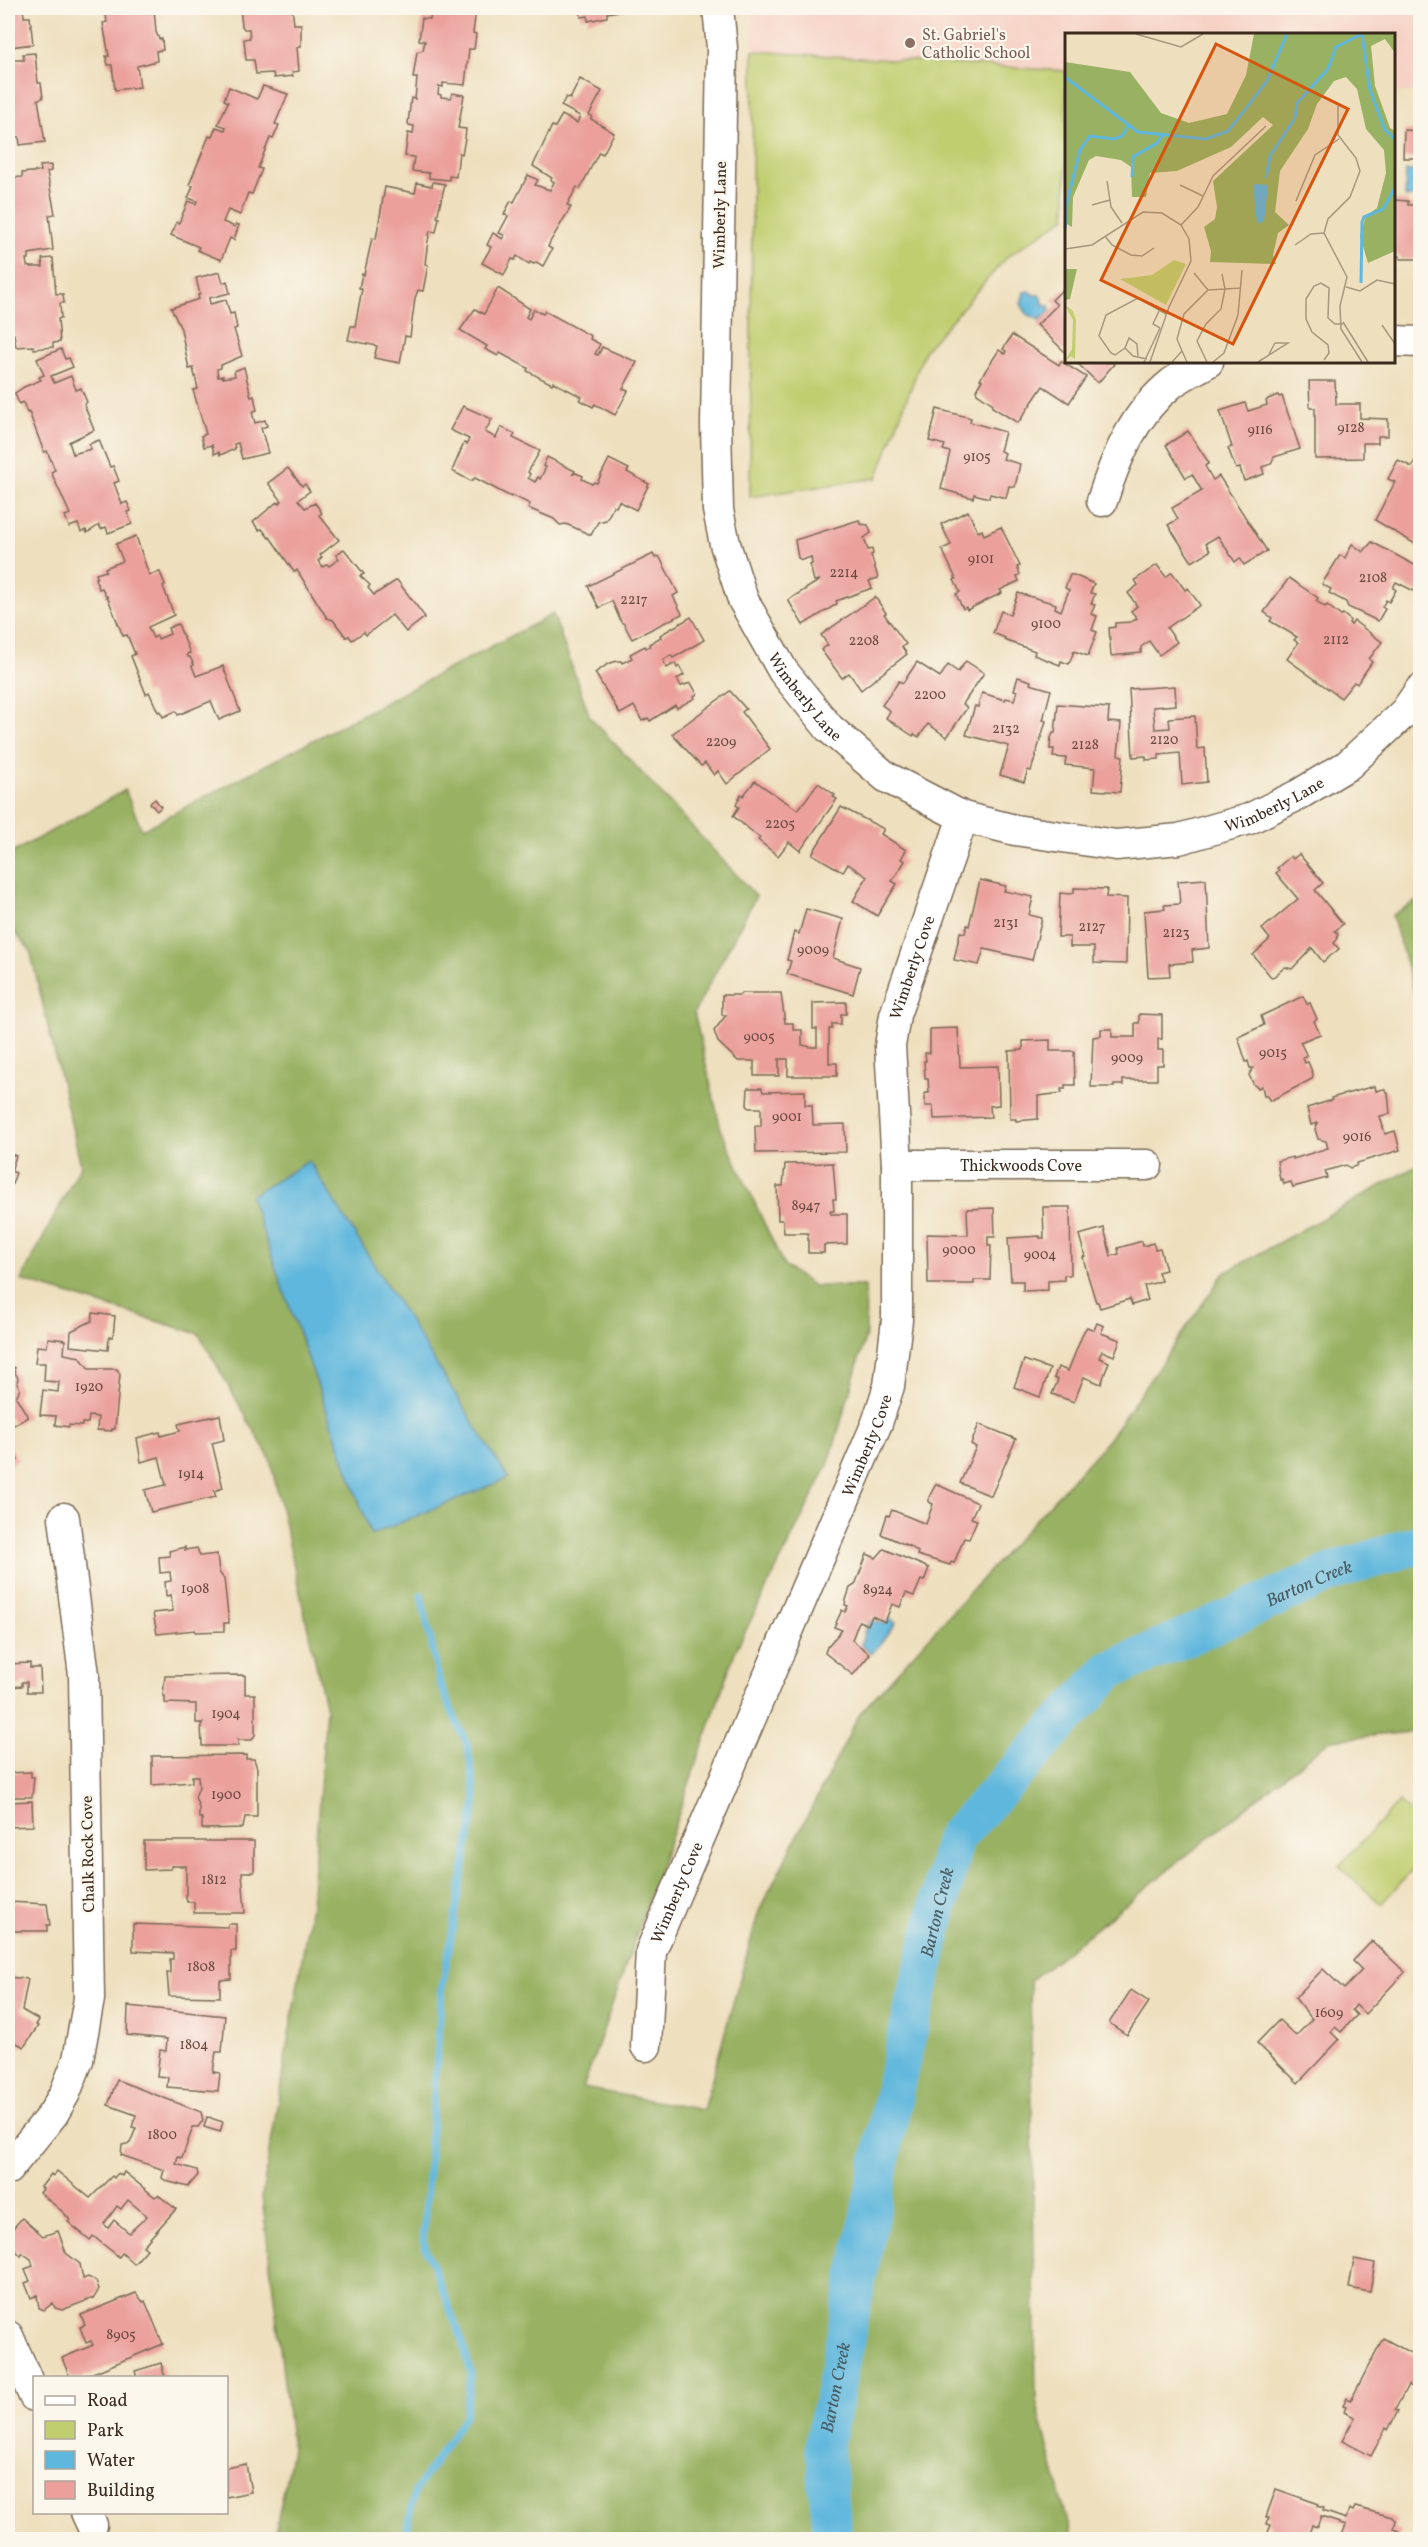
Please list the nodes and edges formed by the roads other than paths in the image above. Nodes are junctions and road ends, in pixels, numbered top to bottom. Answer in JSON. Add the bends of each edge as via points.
{"nodes":[{"id":1,"x":718,"y":8,"type":"edge"},
{"id":2,"x":1395,"y":341,"type":"edge"},
{"id":3,"x":1420,"y":342,"type":"edge"},
{"id":4,"x":1206,"y":363,"type":"edge"},
{"id":5,"x":1102,"y":501,"type":"dead end"},
{"id":6,"x":1420,"y":690,"type":"edge"},
{"id":7,"x":963,"y":817,"type":"junction"},
{"id":8,"x":897,"y":1165,"type":"junction"},
{"id":9,"x":1147,"y":1165,"type":"dead end"},
{"id":10,"x":64,"y":1518,"type":"dead end"},
{"id":11,"x":646,"y":2046,"type":"dead end"},
{"id":12,"x":8,"y":2169,"type":"edge"},
{"id":13,"x":8,"y":2336,"type":"edge"},
{"id":14,"x":33,"y":2394,"type":"edge"}],
"edges":[{"from":1,"to":7,"type":"street","name":"Wimberly Lane","via":[[722,48],[716,425],[718,510],[725,544],[743,600],[783,671],[829,728],[886,777]]},
{"from":2,"to":3,"type":"street"},
{"from":4,"to":5,"type":"street","via":[[1171,384],[1138,419],[1114,462]]},
{"from":6,"to":7,"type":"street","name":"Wimberly Lane","via":[[1405,712],[1348,765],[1249,819],[1179,839],[1116,845],[1015,830]]},
{"from":7,"to":8,"type":"street","name":"Wimberly Cove","via":[[895,1016],[890,1046]]},
{"from":8,"to":9,"type":"street","name":"Thickwoods Cove"},
{"from":8,"to":11,"type":"street","name":"Wimberly Cove","via":[[897,1320],[889,1386],[877,1423],[651,1951]]},
{"from":10,"to":12,"type":"street","name":"Chalk Rock Cove","via":[[84,1675],[89,1999],[78,2060],[65,2093]]},
{"from":13,"to":14,"type":"street"}]}
